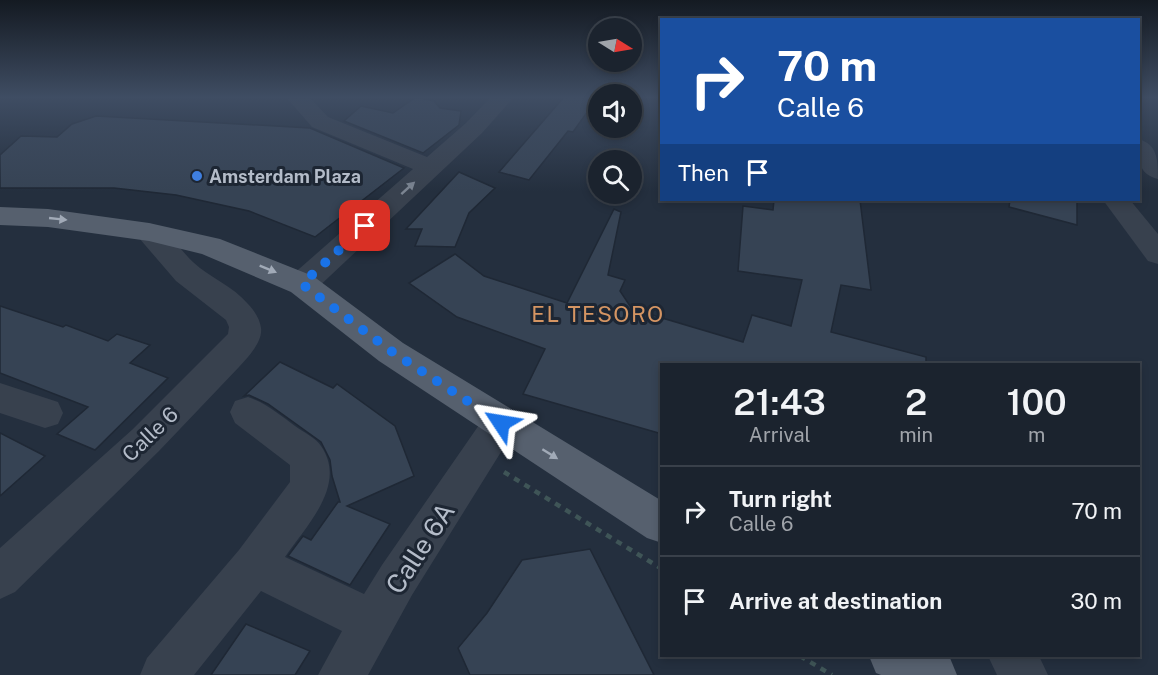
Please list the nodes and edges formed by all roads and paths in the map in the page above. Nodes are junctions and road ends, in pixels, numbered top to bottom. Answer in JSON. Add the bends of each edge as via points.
{"nodes":[{"id":1,"x":336,"y":128,"type":"edge"},
{"id":2,"x":473,"y":128,"type":"edge"},
{"id":3,"x":1140,"y":148,"type":"edge"},
{"id":4,"x":430,"y":166,"type":"junction"},
{"id":5,"x":1158,"y":171,"type":"edge"},
{"id":6,"x":1117,"y":201,"type":"edge"},
{"id":7,"x":0,"y":216,"type":"edge"},
{"id":8,"x":149,"y":232,"type":"junction"},
{"id":9,"x":1158,"y":254,"type":"edge"},
{"id":10,"x":235,"y":256,"type":"junction"},
{"id":11,"x":302,"y":284,"type":"junction"},
{"id":12,"x":203,"y":286,"type":"junction"},
{"id":13,"x":0,"y":398,"type":"edge"},
{"id":14,"x":248,"y":412,"type":"dead end"},
{"id":15,"x":45,"y":413,"type":"dead end"},
{"id":16,"x":490,"y":440,"type":"junction"},
{"id":17,"x":660,"y":523,"type":"edge"},
{"id":18,"x":254,"y":565,"type":"junction"},
{"id":19,"x":660,"y":568,"type":"edge"},
{"id":20,"x":0,"y":577,"type":"edge"},
{"id":21,"x":372,"y":622,"type":"junction"},
{"id":22,"x":802,"y":657,"type":"edge"},
{"id":23,"x":895,"y":657,"type":"edge"},
{"id":24,"x":1012,"y":657,"type":"edge"},
{"id":25,"x":164,"y":675,"type":"edge"},
{"id":26,"x":342,"y":675,"type":"edge"},
{"id":27,"x":832,"y":675,"type":"edge"},
{"id":28,"x":933,"y":675,"type":"edge"},
{"id":29,"x":1024,"y":675,"type":"edge"}],
"edges":[{"from":1,"to":4,"type":"street"},
{"from":2,"to":4,"type":"street"},
{"from":3,"to":5,"type":"street"},
{"from":11,"to":4,"type":"street","one_way":true},
{"from":6,"to":9,"type":"street"},
{"from":7,"to":8,"type":"main road","one_way":true,"via":[[48,218]]},
{"from":8,"to":10,"type":"main road"},
{"from":8,"to":12,"type":"street","name":"Calle 6"},
{"from":10,"to":11,"type":"main road","one_way":true},
{"from":10,"to":12,"type":"street","via":[[216,262],[207,270]]},
{"from":11,"to":16,"type":"main road","via":[[391,351]]},
{"from":12,"to":20,"type":"street","name":"Calle 6","via":[[243,319],[246,330],[240,344],[146,440]]},
{"from":13,"to":15,"type":"street"},
{"from":14,"to":18,"type":"street","via":[[307,456],[311,470],[309,488]]},
{"from":16,"to":17,"type":"main road","one_way":true},
{"from":16,"to":19,"type":"path"},
{"from":16,"to":21,"type":"street","name":"Calle 6A"},
{"from":18,"to":21,"type":"street"},
{"from":18,"to":25,"type":"street"},
{"from":21,"to":26,"type":"street","name":"Calle 6A"},
{"from":22,"to":27,"type":"path"},
{"from":23,"to":28,"type":"main road"},
{"from":24,"to":29,"type":"street"}]}
